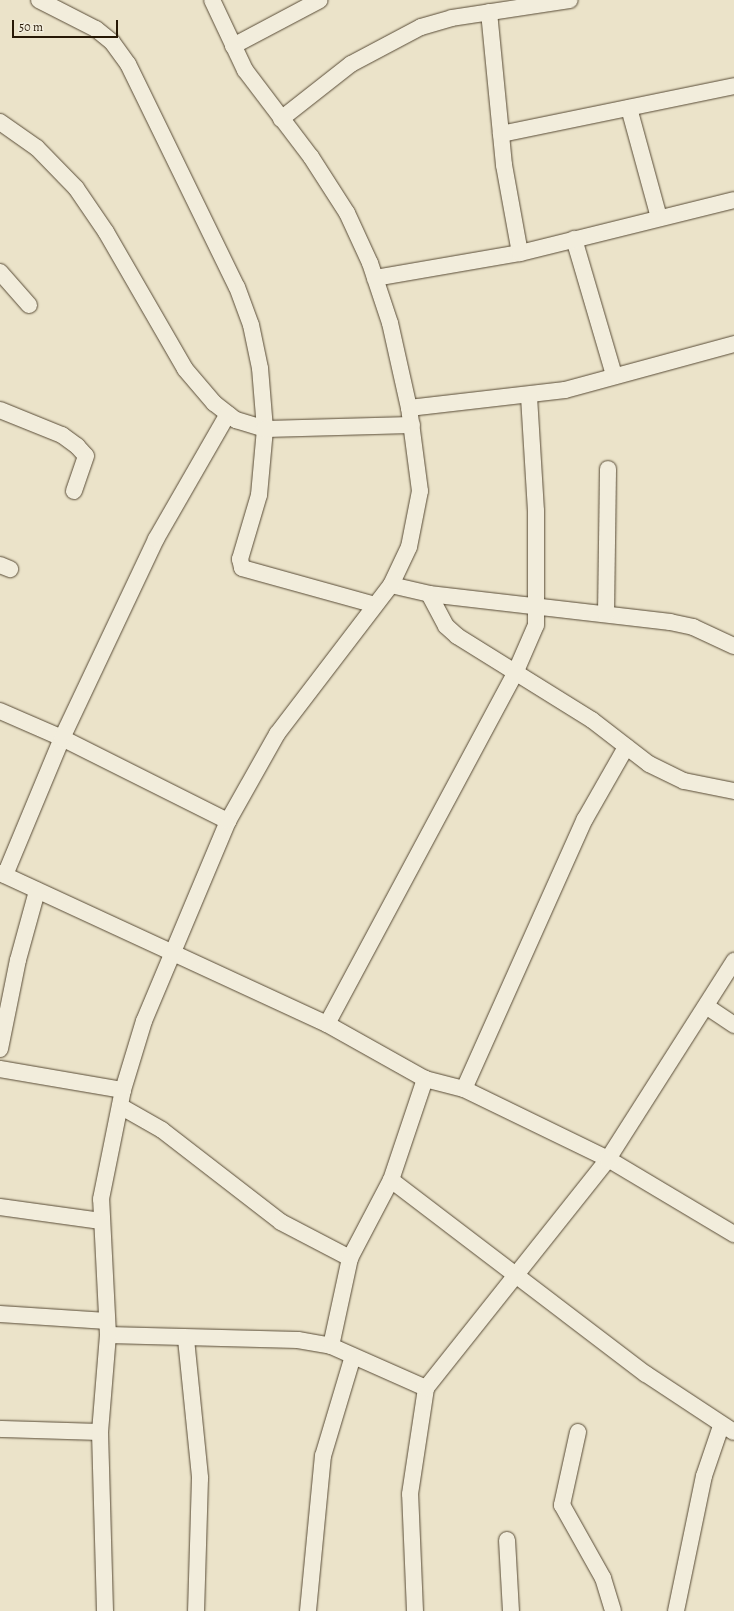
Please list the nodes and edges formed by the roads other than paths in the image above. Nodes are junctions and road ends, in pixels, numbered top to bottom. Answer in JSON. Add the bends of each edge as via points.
{"nodes":[{"id":1,"x":39,"y":0,"type":"edge"},
{"id":2,"x":212,"y":0,"type":"edge"},
{"id":3,"x":320,"y":0,"type":"edge"},
{"id":4,"x":570,"y":0,"type":"edge"},
{"id":5,"x":489,"y":12,"type":"junction"},
{"id":6,"x":233,"y":46,"type":"junction"},
{"id":7,"x":734,"y":86,"type":"edge"},
{"id":8,"x":629,"y":108,"type":"junction"},
{"id":9,"x":281,"y":119,"type":"junction"},
{"id":10,"x":0,"y":122,"type":"edge"},
{"id":11,"x":501,"y":134,"type":"junction"},
{"id":12,"x":734,"y":200,"type":"edge"},
{"id":13,"x":659,"y":218,"type":"junction"},
{"id":14,"x":574,"y":239,"type":"junction"},
{"id":15,"x":520,"y":253,"type":"junction"},
{"id":16,"x":0,"y":272,"type":"edge"},
{"id":17,"x":375,"y":278,"type":"junction"},
{"id":18,"x":29,"y":305,"type":"dead end"},
{"id":19,"x":734,"y":344,"type":"edge"},
{"id":20,"x":614,"y":375,"type":"junction"},
{"id":21,"x":529,"y":395,"type":"junction"},
{"id":22,"x":409,"y":408,"type":"junction"},
{"id":23,"x":0,"y":410,"type":"edge"},
{"id":24,"x":228,"y":414,"type":"junction"},
{"id":25,"x":412,"y":425,"type":"junction"},
{"id":26,"x":265,"y":429,"type":"junction"},
{"id":27,"x":608,"y":469,"type":"dead end"},
{"id":28,"x":74,"y":492,"type":"dead end"},
{"id":29,"x":391,"y":585,"type":"junction"},
{"id":30,"x":429,"y":594,"type":"junction"},
{"id":31,"x":375,"y":605,"type":"junction"},
{"id":32,"x":536,"y":606,"type":"junction"},
{"id":33,"x":606,"y":614,"type":"junction"},
{"id":34,"x":734,"y":646,"type":"edge"},
{"id":35,"x":516,"y":671,"type":"junction"},
{"id":36,"x":0,"y":711,"type":"edge"},
{"id":37,"x":62,"y":738,"type":"junction"},
{"id":38,"x":626,"y":747,"type":"junction"},
{"id":39,"x":734,"y":791,"type":"edge"},
{"id":40,"x":228,"y":821,"type":"junction"},
{"id":41,"x":3,"y":874,"type":"edge"},
{"id":42,"x":37,"y":891,"type":"junction"},
{"id":43,"x":172,"y":955,"type":"junction"},
{"id":44,"x":734,"y":961,"type":"edge"},
{"id":45,"x":706,"y":1006,"type":"junction"},
{"id":46,"x":327,"y":1024,"type":"junction"},
{"id":47,"x":734,"y":1025,"type":"edge"},
{"id":48,"x":0,"y":1048,"type":"edge"},
{"id":49,"x":0,"y":1069,"type":"edge"},
{"id":50,"x":425,"y":1079,"type":"junction"},
{"id":51,"x":464,"y":1089,"type":"junction"},
{"id":52,"x":123,"y":1090,"type":"junction"},
{"id":53,"x":120,"y":1106,"type":"junction"},
{"id":54,"x":608,"y":1159,"type":"junction"},
{"id":55,"x":391,"y":1180,"type":"junction"},
{"id":56,"x":0,"y":1207,"type":"edge"},
{"id":57,"x":101,"y":1221,"type":"junction"},
{"id":58,"x":734,"y":1234,"type":"edge"},
{"id":59,"x":350,"y":1258,"type":"junction"},
{"id":60,"x":515,"y":1274,"type":"junction"},
{"id":61,"x":0,"y":1314,"type":"edge"},
{"id":62,"x":108,"y":1328,"type":"junction"},
{"id":63,"x":186,"y":1339,"type":"junction"},
{"id":64,"x":331,"y":1346,"type":"junction"},
{"id":65,"x":354,"y":1356,"type":"junction"},
{"id":66,"x":426,"y":1388,"type":"junction"},
{"id":67,"x":0,"y":1429,"type":"edge"},
{"id":68,"x":728,"y":1429,"type":"edge"},
{"id":69,"x":100,"y":1432,"type":"junction"},
{"id":70,"x":578,"y":1432,"type":"dead end"},
{"id":71,"x":507,"y":1540,"type":"dead end"},
{"id":72,"x":105,"y":1611,"type":"edge"},
{"id":73,"x":196,"y":1611,"type":"edge"},
{"id":74,"x":308,"y":1611,"type":"edge"},
{"id":75,"x":415,"y":1611,"type":"edge"},
{"id":76,"x":511,"y":1611,"type":"edge"},
{"id":77,"x":613,"y":1611,"type":"edge"},
{"id":78,"x":676,"y":1611,"type":"edge"}],
"edges":[{"from":1,"to":26,"type":"street","via":[[96,29],[112,42],[128,64],[237,287],[251,325],[260,368]]},
{"from":2,"to":6,"type":"street"},
{"from":3,"to":6,"type":"street"},
{"from":4,"to":5,"type":"street"},
{"from":5,"to":9,"type":"street","via":[[452,18],[390,42],[324,83]]},
{"from":5,"to":11,"type":"street"},
{"from":6,"to":9,"type":"street","via":[[245,70]]},
{"from":7,"to":8,"type":"street"},
{"from":8,"to":11,"type":"street"},
{"from":8,"to":13,"type":"street"},
{"from":9,"to":17,"type":"street","via":[[312,157],[347,213]]},
{"from":10,"to":24,"type":"street","via":[[37,148],[76,188],[106,232],[185,369]]},
{"from":11,"to":15,"type":"street"},
{"from":12,"to":13,"type":"street"},
{"from":13,"to":14,"type":"street"},
{"from":14,"to":15,"type":"street"},
{"from":14,"to":20,"type":"street"},
{"from":15,"to":17,"type":"street"},
{"from":16,"to":18,"type":"street"},
{"from":17,"to":22,"type":"street","via":[[390,322]]},
{"from":19,"to":20,"type":"street"},
{"from":20,"to":21,"type":"street"},
{"from":21,"to":22,"type":"street"},
{"from":21,"to":32,"type":"street"},
{"from":22,"to":25,"type":"street"},
{"from":23,"to":28,"type":"street","via":[[62,435],[86,456]]},
{"from":24,"to":26,"type":"street","via":[[236,420]]},
{"from":24,"to":37,"type":"street","via":[[156,539]]},
{"from":25,"to":26,"type":"street"},
{"from":25,"to":29,"type":"street","via":[[420,491],[410,547]]},
{"from":26,"to":31,"type":"street","via":[[259,495],[240,559],[242,568],[250,573]]},
{"from":27,"to":33,"type":"street","via":[[610,551]]},
{"from":29,"to":30,"type":"street"},
{"from":29,"to":31,"type":"street"},
{"from":30,"to":32,"type":"street"},
{"from":30,"to":35,"type":"street","via":[[446,626]]},
{"from":31,"to":40,"type":"street","via":[[277,734]]},
{"from":32,"to":33,"type":"street"},
{"from":32,"to":35,"type":"street","via":[[536,624]]},
{"from":33,"to":34,"type":"street","via":[[693,627]]},
{"from":35,"to":38,"type":"street"},
{"from":35,"to":46,"type":"street"},
{"from":36,"to":37,"type":"street"},
{"from":37,"to":40,"type":"street"},
{"from":37,"to":41,"type":"street"},
{"from":38,"to":39,"type":"street","via":[[684,781]]},
{"from":38,"to":51,"type":"street","via":[[585,819]]},
{"from":40,"to":43,"type":"street"},
{"from":41,"to":42,"type":"street"},
{"from":42,"to":43,"type":"street"},
{"from":42,"to":48,"type":"street","via":[[18,960]]},
{"from":43,"to":46,"type":"street"},
{"from":43,"to":52,"type":"street","via":[[144,1021]]},
{"from":44,"to":45,"type":"street"},
{"from":45,"to":47,"type":"street"},
{"from":45,"to":54,"type":"street"},
{"from":46,"to":50,"type":"street"},
{"from":49,"to":52,"type":"street"},
{"from":50,"to":51,"type":"street"},
{"from":50,"to":55,"type":"street"},
{"from":51,"to":54,"type":"street"},
{"from":52,"to":53,"type":"street"},
{"from":53,"to":57,"type":"street","via":[[104,1174]]},
{"from":53,"to":59,"type":"street","via":[[162,1130],[281,1222]]},
{"from":54,"to":58,"type":"street"},
{"from":54,"to":60,"type":"street"},
{"from":55,"to":59,"type":"street"},
{"from":55,"to":60,"type":"street"},
{"from":56,"to":57,"type":"street"},
{"from":57,"to":62,"type":"street"},
{"from":59,"to":64,"type":"street"},
{"from":60,"to":66,"type":"street"},
{"from":60,"to":68,"type":"street","via":[[646,1374]]},
{"from":61,"to":62,"type":"street"},
{"from":62,"to":63,"type":"street"},
{"from":62,"to":69,"type":"street"},
{"from":63,"to":64,"type":"street","via":[[243,1337],[298,1340]]},
{"from":63,"to":73,"type":"street","via":[[200,1478]]},
{"from":64,"to":65,"type":"street"},
{"from":65,"to":66,"type":"street"},
{"from":65,"to":74,"type":"street","via":[[322,1463]]},
{"from":66,"to":75,"type":"street","via":[[410,1494]]},
{"from":67,"to":69,"type":"street"},
{"from":68,"to":78,"type":"street","via":[[704,1476]]},
{"from":69,"to":72,"type":"street"},
{"from":70,"to":77,"type":"street","via":[[562,1505],[603,1578]]},
{"from":71,"to":76,"type":"street"}]}
